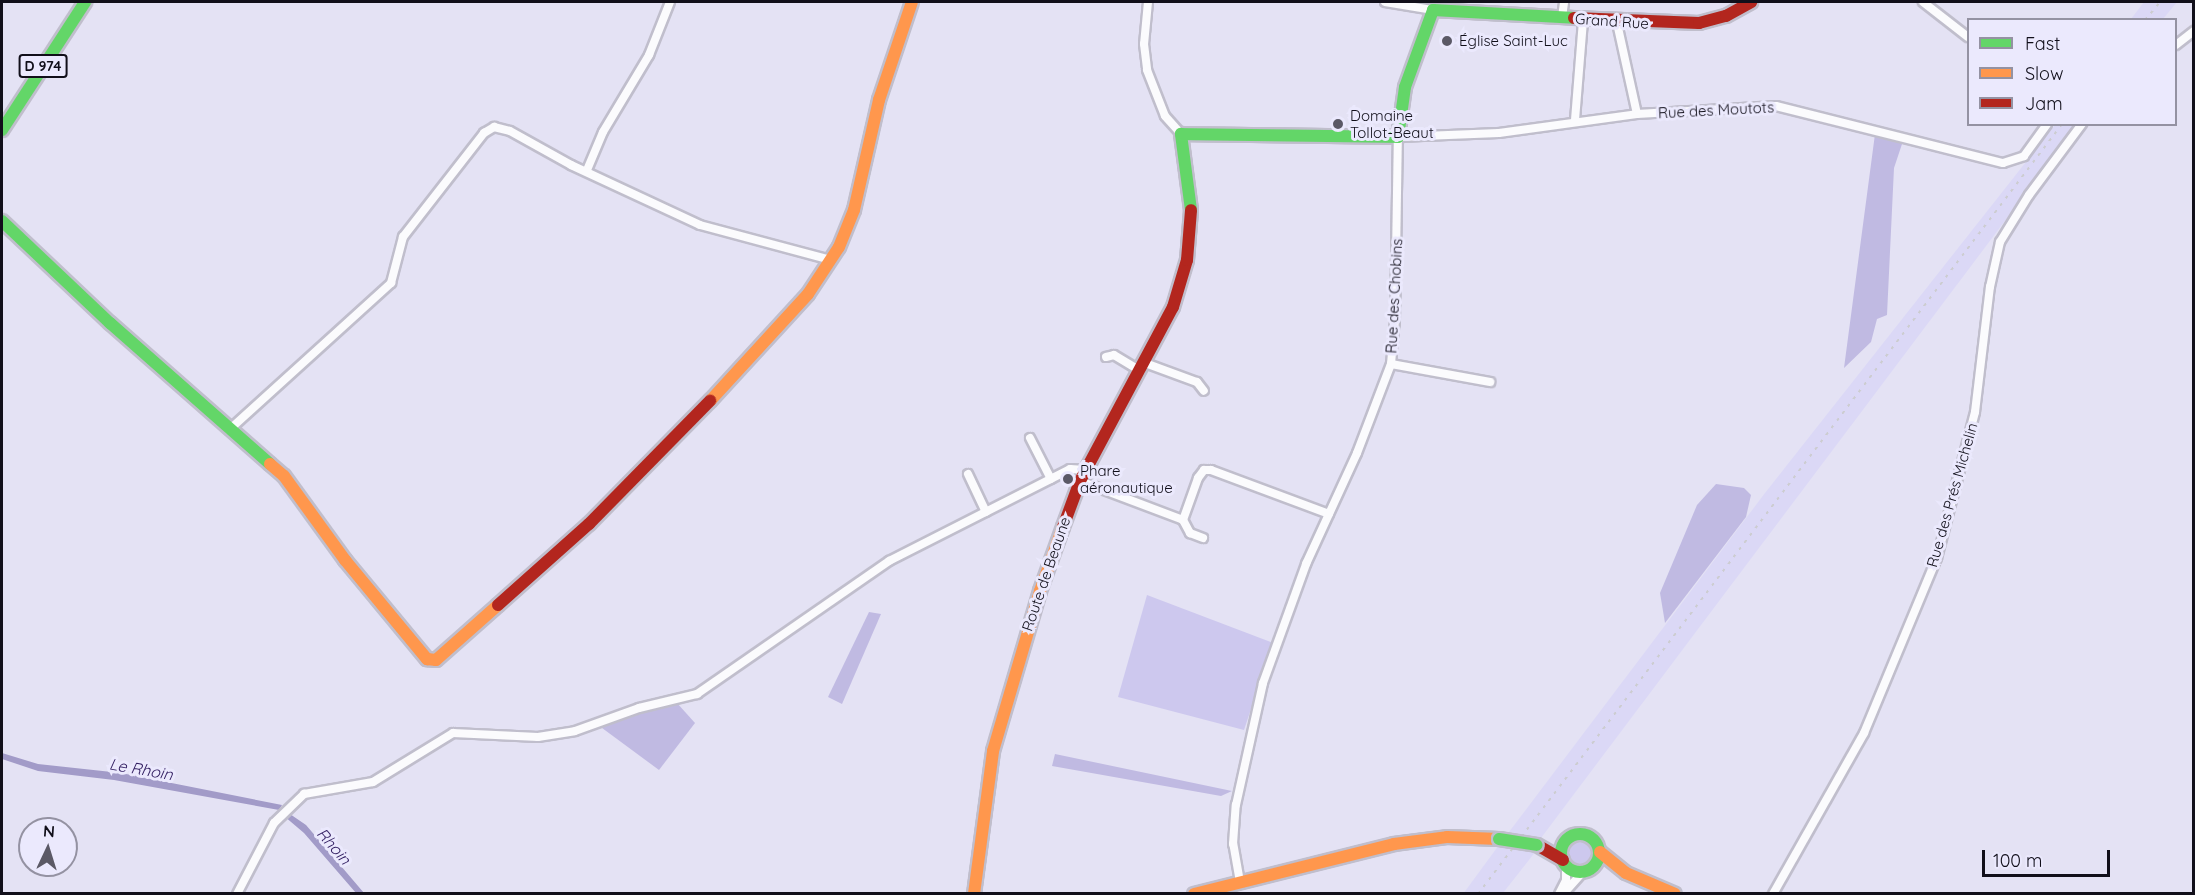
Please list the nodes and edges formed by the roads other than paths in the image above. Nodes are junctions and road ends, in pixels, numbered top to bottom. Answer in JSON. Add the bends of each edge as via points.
{"nodes":[{"id":1,"x":85,"y":2,"type":"edge"},
{"id":2,"x":670,"y":2,"type":"edge"},
{"id":3,"x":912,"y":2,"type":"edge"},
{"id":4,"x":1148,"y":2,"type":"edge"},
{"id":5,"x":1385,"y":2,"type":"edge"},
{"id":6,"x":1564,"y":2,"type":"edge"},
{"id":7,"x":1751,"y":2,"type":"edge"},
{"id":8,"x":1923,"y":2,"type":"edge"},
{"id":9,"x":1433,"y":10,"type":"junction"},
{"id":10,"x":1562,"y":17,"type":"junction"},
{"id":11,"x":1583,"y":20,"type":"junction"},
{"id":12,"x":1617,"y":23,"type":"junction"},
{"id":13,"x":2193,"y":32,"type":"edge"},
{"id":14,"x":1967,"y":36,"type":"edge"},
{"id":15,"x":2177,"y":44,"type":"edge"},
{"id":16,"x":1637,"y":114,"type":"junction"},
{"id":17,"x":1575,"y":120,"type":"junction"},
{"id":18,"x":2046,"y":126,"type":"edge"},
{"id":19,"x":2081,"y":126,"type":"edge"},
{"id":20,"x":2,"y":130,"type":"edge"},
{"id":21,"x":1181,"y":134,"type":"junction"},
{"id":22,"x":1398,"y":137,"type":"junction"},
{"id":23,"x":587,"y":170,"type":"junction"},
{"id":24,"x":2,"y":221,"type":"edge"},
{"id":25,"x":831,"y":260,"type":"junction"},
{"id":26,"x":1106,"y":357,"type":"dead end"},
{"id":27,"x":1391,"y":364,"type":"junction"},
{"id":28,"x":1143,"y":367,"type":"junction"},
{"id":29,"x":1490,"y":382,"type":"dead end"},
{"id":30,"x":1204,"y":391,"type":"dead end"},
{"id":31,"x":229,"y":430,"type":"junction"},
{"id":32,"x":1030,"y":438,"type":"dead end"},
{"id":33,"x":968,"y":474,"type":"dead end"},
{"id":34,"x":1083,"y":475,"type":"junction"},
{"id":35,"x":1051,"y":479,"type":"junction"},
{"id":36,"x":986,"y":512,"type":"junction"},
{"id":37,"x":1329,"y":514,"type":"junction"},
{"id":38,"x":1183,"y":520,"type":"junction"},
{"id":39,"x":1203,"y":538,"type":"dead end"},
{"id":40,"x":1564,"y":842,"type":"junction"},
{"id":41,"x":1537,"y":845,"type":"junction"},
{"id":42,"x":1600,"y":852,"type":"junction"},
{"id":43,"x":1564,"y":863,"type":"junction"},
{"id":44,"x":1587,"y":870,"type":"junction"},
{"id":45,"x":1626,"y":873,"type":"junction"},
{"id":46,"x":1240,"y":882,"type":"junction"},
{"id":47,"x":237,"y":894,"type":"edge"},
{"id":48,"x":974,"y":894,"type":"edge"},
{"id":49,"x":1194,"y":894,"type":"edge"},
{"id":50,"x":1559,"y":894,"type":"edge"},
{"id":51,"x":1564,"y":894,"type":"edge"},
{"id":52,"x":1675,"y":894,"type":"edge"},
{"id":53,"x":1773,"y":894,"type":"edge"}],
"edges":[{"from":1,"to":20,"type":"street","number":"D 974"},
{"from":2,"to":23,"type":"street","via":[[649,55],[600,138]]},
{"from":3,"to":25,"type":"street","via":[[879,99],[860,191]]},
{"from":4,"to":21,"type":"street","via":[[1144,44],[1147,70],[1165,116]]},
{"from":5,"to":9,"type":"street"},
{"from":6,"to":10,"type":"street"},
{"from":7,"to":12,"type":"street","name":"Grand Rue","via":[[1726,16],[1699,23]]},
{"from":8,"to":14,"type":"street"},
{"from":9,"to":10,"type":"street","name":"Grand Rue"},
{"from":9,"to":22,"type":"street","via":[[1405,87]]},
{"from":10,"to":11,"type":"street","name":"Grand Rue"},
{"from":11,"to":12,"type":"street","name":"Grand Rue"},
{"from":11,"to":17,"type":"street"},
{"from":12,"to":16,"type":"street"},
{"from":13,"to":15,"type":"street"},
{"from":16,"to":17,"type":"street","name":"Rue des Moutots"},
{"from":16,"to":18,"type":"street","name":"Rue des Moutots","via":[[1776,106],[2003,163],[2024,156]]},
{"from":17,"to":22,"type":"street","name":"Rue des Moutots","via":[[1499,133]]},
{"from":19,"to":53,"type":"street","name":"Rue des Prés Michelin","via":[[2003,235],[1990,287],[1975,412],[1936,558],[1864,733]]},
{"from":21,"to":22,"type":"street"},
{"from":21,"to":28,"type":"street","name":"Route de Beaune","via":[[1192,201],[1187,260],[1173,307]]},
{"from":22,"to":27,"type":"street","name":"Rue des Chobins"},
{"from":23,"to":25,"type":"street","via":[[700,225]]},
{"from":23,"to":31,"type":"street","via":[[503,128],[484,133],[404,237],[391,283]]},
{"from":24,"to":31,"type":"street"},
{"from":25,"to":31,"type":"street","via":[[759,351],[589,524],[436,660],[427,659],[345,560],[284,476]]},
{"from":26,"to":28,"type":"street","via":[[1114,355]]},
{"from":27,"to":29,"type":"street"},
{"from":27,"to":37,"type":"street","name":"Rue des Chobins"},
{"from":28,"to":30,"type":"street","via":[[1197,382]]},
{"from":28,"to":34,"type":"street","name":"Route de Beaune"},
{"from":32,"to":35,"type":"street"},
{"from":33,"to":36,"type":"street"},
{"from":34,"to":35,"type":"street","via":[[1070,469]]},
{"from":34,"to":38,"type":"street"},
{"from":34,"to":48,"type":"street","name":"Route de Beaune","via":[[1040,591],[1000,720]]},
{"from":35,"to":36,"type":"street"},
{"from":36,"to":47,"type":"street","via":[[889,561],[697,694],[639,708],[575,731],[538,737],[453,733],[373,782],[304,794],[274,823]]},
{"from":37,"to":38,"type":"street","via":[[1204,470]]},
{"from":37,"to":46,"type":"street","name":"Rue des Chobins","via":[[1305,564],[1254,714],[1234,825],[1234,854]]},
{"from":38,"to":39,"type":"street","via":[[1190,533]]},
{"from":40,"to":41,"type":"street"},
{"from":40,"to":42,"type":"street","via":[[1573,835],[1586,834],[1595,840]]},
{"from":40,"to":43,"type":"street"},
{"from":41,"to":43,"type":"street"},
{"from":41,"to":46,"type":"street","bridge":true,"via":[[1499,839],[1419,840]]},
{"from":42,"to":44,"type":"street"},
{"from":42,"to":45,"type":"street"},
{"from":43,"to":44,"type":"street"},
{"from":43,"to":50,"type":"street","via":[[1566,880]]},
{"from":44,"to":45,"type":"street"},
{"from":44,"to":51,"type":"street"},
{"from":45,"to":52,"type":"street"},
{"from":46,"to":49,"type":"street"}]}
